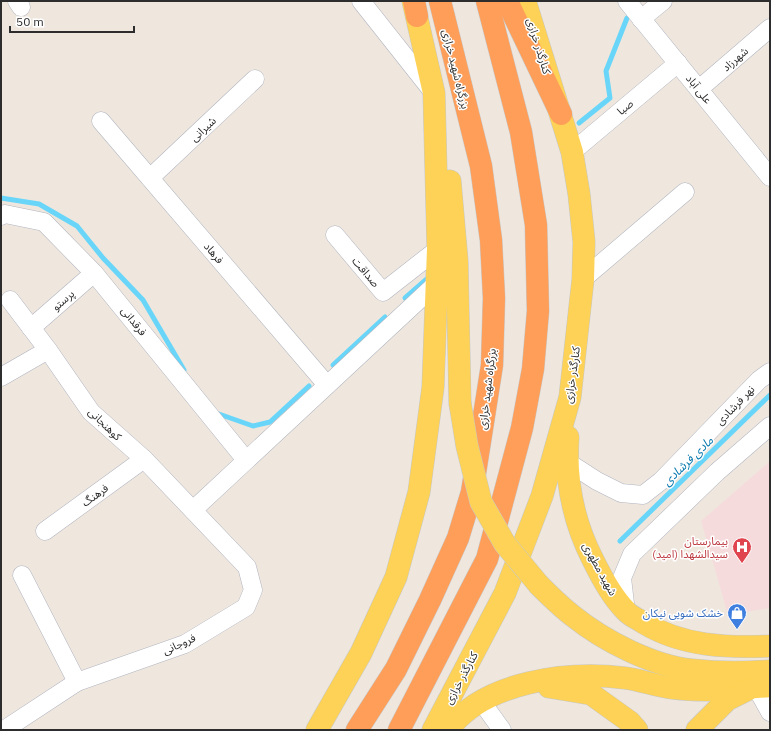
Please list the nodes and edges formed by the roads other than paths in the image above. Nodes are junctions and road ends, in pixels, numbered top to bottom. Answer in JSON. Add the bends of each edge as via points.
{"nodes":[{"id":1,"x":361,"y":1,"type":"edge"},
{"id":2,"x":440,"y":1,"type":"edge"},
{"id":3,"x":487,"y":1,"type":"edge"},
{"id":4,"x":507,"y":1,"type":"edge"},
{"id":5,"x":525,"y":1,"type":"edge"},
{"id":6,"x":627,"y":1,"type":"edge"},
{"id":7,"x":664,"y":1,"type":"edge"},
{"id":8,"x":415,"y":6,"type":"edge"},
{"id":9,"x":642,"y":19,"type":"junction"},
{"id":10,"x":770,"y":28,"type":"edge"},
{"id":11,"x":678,"y":63,"type":"junction"},
{"id":12,"x":255,"y":79,"type":"dead end"},
{"id":13,"x":699,"y":89,"type":"junction"},
{"id":14,"x":434,"y":93,"type":"junction"},
{"id":15,"x":561,"y":114,"type":"junction"},
{"id":16,"x":101,"y":121,"type":"dead end"},
{"id":17,"x":572,"y":152,"type":"junction"},
{"id":18,"x":770,"y":177,"type":"edge"},
{"id":19,"x":150,"y":178,"type":"junction"},
{"id":20,"x":685,"y":192,"type":"dead end"},
{"id":21,"x":1,"y":216,"type":"edge"},
{"id":22,"x":335,"y":234,"type":"dead end"},
{"id":23,"x":438,"y":249,"type":"junction"},
{"id":24,"x":94,"y":273,"type":"junction"},
{"id":25,"x":583,"y":279,"type":"junction"},
{"id":26,"x":437,"y":283,"type":"junction"},
{"id":27,"x":383,"y":292,"type":"junction"},
{"id":28,"x":10,"y":300,"type":"dead end"},
{"id":29,"x":402,"y":316,"type":"junction"},
{"id":30,"x":31,"y":328,"type":"junction"},
{"id":31,"x":48,"y":350,"type":"junction"},
{"id":32,"x":770,"y":372,"type":"edge"},
{"id":33,"x":1,"y":376,"type":"edge"},
{"id":34,"x":327,"y":385,"type":"junction"},
{"id":35,"x":570,"y":397,"type":"junction"},
{"id":36,"x":770,"y":426,"type":"edge"},
{"id":37,"x":144,"y":459,"type":"junction"},
{"id":38,"x":246,"y":460,"type":"junction"},
{"id":39,"x":566,"y":461,"type":"junction"},
{"id":40,"x":194,"y":510,"type":"junction"},
{"id":41,"x":45,"y":531,"type":"dead end"},
{"id":42,"x":22,"y":575,"type":"dead end"},
{"id":43,"x":626,"y":612,"type":"junction"},
{"id":44,"x":770,"y":646,"type":"edge"},
{"id":45,"x":770,"y":671,"type":"edge"},
{"id":46,"x":77,"y":682,"type":"junction"},
{"id":47,"x":528,"y":683,"type":"junction"},
{"id":48,"x":759,"y":687,"type":"edge"},
{"id":49,"x":481,"y":701,"type":"junction"},
{"id":50,"x":770,"y":712,"type":"edge"},
{"id":51,"x":4,"y":723,"type":"edge"},
{"id":52,"x":317,"y":730,"type":"edge"},
{"id":53,"x":357,"y":730,"type":"edge"},
{"id":54,"x":399,"y":730,"type":"edge"},
{"id":55,"x":433,"y":730,"type":"edge"},
{"id":56,"x":448,"y":730,"type":"edge"},
{"id":57,"x":502,"y":730,"type":"edge"},
{"id":58,"x":637,"y":730,"type":"edge"},
{"id":59,"x":697,"y":730,"type":"edge"}],
"edges":[{"from":1,"to":14,"type":"street"},
{"from":2,"to":53,"type":"highway","name":"بزرگراه شهید خرازی","via":[[481,166],[489,225],[494,298],[492,365],[472,492],[458,538],[396,669]]},
{"from":3,"to":54,"type":"highway","via":[[520,132],[536,225],[538,311],[533,369],[522,428],[488,559]]},
{"from":4,"to":15,"type":"highway"},
{"from":5,"to":15,"type":"main road","name":"کنارگذر خرازی"},
{"from":6,"to":9,"type":"street","name":"علی آباد"},
{"from":7,"to":9,"type":"street"},
{"from":8,"to":14,"type":"main road"},
{"from":9,"to":11,"type":"street","name":"علی آباد"},
{"from":10,"to":13,"type":"street","name":"شهرزاد"},
{"from":11,"to":13,"type":"street","name":"علی آباد"},
{"from":11,"to":17,"type":"street","name":"صبا"},
{"from":12,"to":19,"type":"street","name":"شیرانی"},
{"from":13,"to":18,"type":"street","name":"علی آباد"},
{"from":14,"to":23,"type":"main road"},
{"from":14,"to":45,"type":"main road","bridge":true,"via":[[450,184],[457,261],[460,403],[467,446],[481,502],[506,544],[539,585],[574,617],[611,641],[651,660],[691,670],[742,673]]},
{"from":15,"to":17,"type":"main road","name":"کنارگذر خرازی"},
{"from":16,"to":19,"type":"street","name":"فرهاد"},
{"from":17,"to":25,"type":"main road","name":"کنارگذر خرازی","via":[[584,242]]},
{"from":19,"to":34,"type":"street","name":"فرهاد"},
{"from":20,"to":25,"type":"street"},
{"from":21,"to":24,"type":"street","name":"فرقدانی","via":[[5,214],[44,222]]},
{"from":22,"to":27,"type":"street","name":"صداقت"},
{"from":23,"to":26,"type":"main road"},
{"from":23,"to":27,"type":"street","name":"صداقت"},
{"from":24,"to":30,"type":"street","name":"پرستو"},
{"from":24,"to":38,"type":"street","name":"فرقدانی"},
{"from":25,"to":35,"type":"main road","name":"کنارگذر خرازی"},
{"from":26,"to":29,"type":"street"},
{"from":26,"to":52,"type":"main road","via":[[433,387],[418,492],[396,577],[361,653]]},
{"from":27,"to":29,"type":"street"},
{"from":28,"to":30,"type":"street","name":"کوهنجانی"},
{"from":29,"to":34,"type":"street"},
{"from":30,"to":31,"type":"street","name":"کوهنجانی"},
{"from":31,"to":33,"type":"street"},
{"from":31,"to":37,"type":"street","name":"کوهنجانی","via":[[91,412]]},
{"from":32,"to":39,"type":"street","name":"نهر فرشادی","via":[[643,495],[621,493]]},
{"from":34,"to":38,"type":"street"},
{"from":35,"to":39,"type":"main road","name":"شهید مطهری"},
{"from":35,"to":55,"type":"main road","name":"کنارگذر خرازی","via":[[542,496],[505,593]]},
{"from":36,"to":43,"type":"street","via":[[632,554],[622,578]]},
{"from":37,"to":40,"type":"street","name":"کوهنجانی"},
{"from":37,"to":41,"type":"street","name":"فرهنگ"},
{"from":38,"to":40,"type":"street"},
{"from":39,"to":43,"type":"main road","name":"شهید مطهری","via":[[575,517],[586,547],[607,587]]},
{"from":40,"to":46,"type":"street","name":"فروجانی","via":[[247,567],[253,590],[246,607],[185,644]]},
{"from":42,"to":46,"type":"street"},
{"from":43,"to":44,"type":"main road","name":"شهید مطهری","via":[[654,629],[694,644],[734,648]]},
{"from":46,"to":51,"type":"street","name":"فروجانی"},
{"from":47,"to":48,"type":"main road","via":[[579,676],[624,678],[673,688],[716,690]]},
{"from":47,"to":49,"type":"main road"},
{"from":47,"to":58,"type":"main road","via":[[591,694]]},
{"from":48,"to":50,"type":"street"},
{"from":48,"to":59,"type":"main road","via":[[727,700]]},
{"from":49,"to":56,"type":"main road","via":[[455,720]]},
{"from":49,"to":57,"type":"street"}]}
